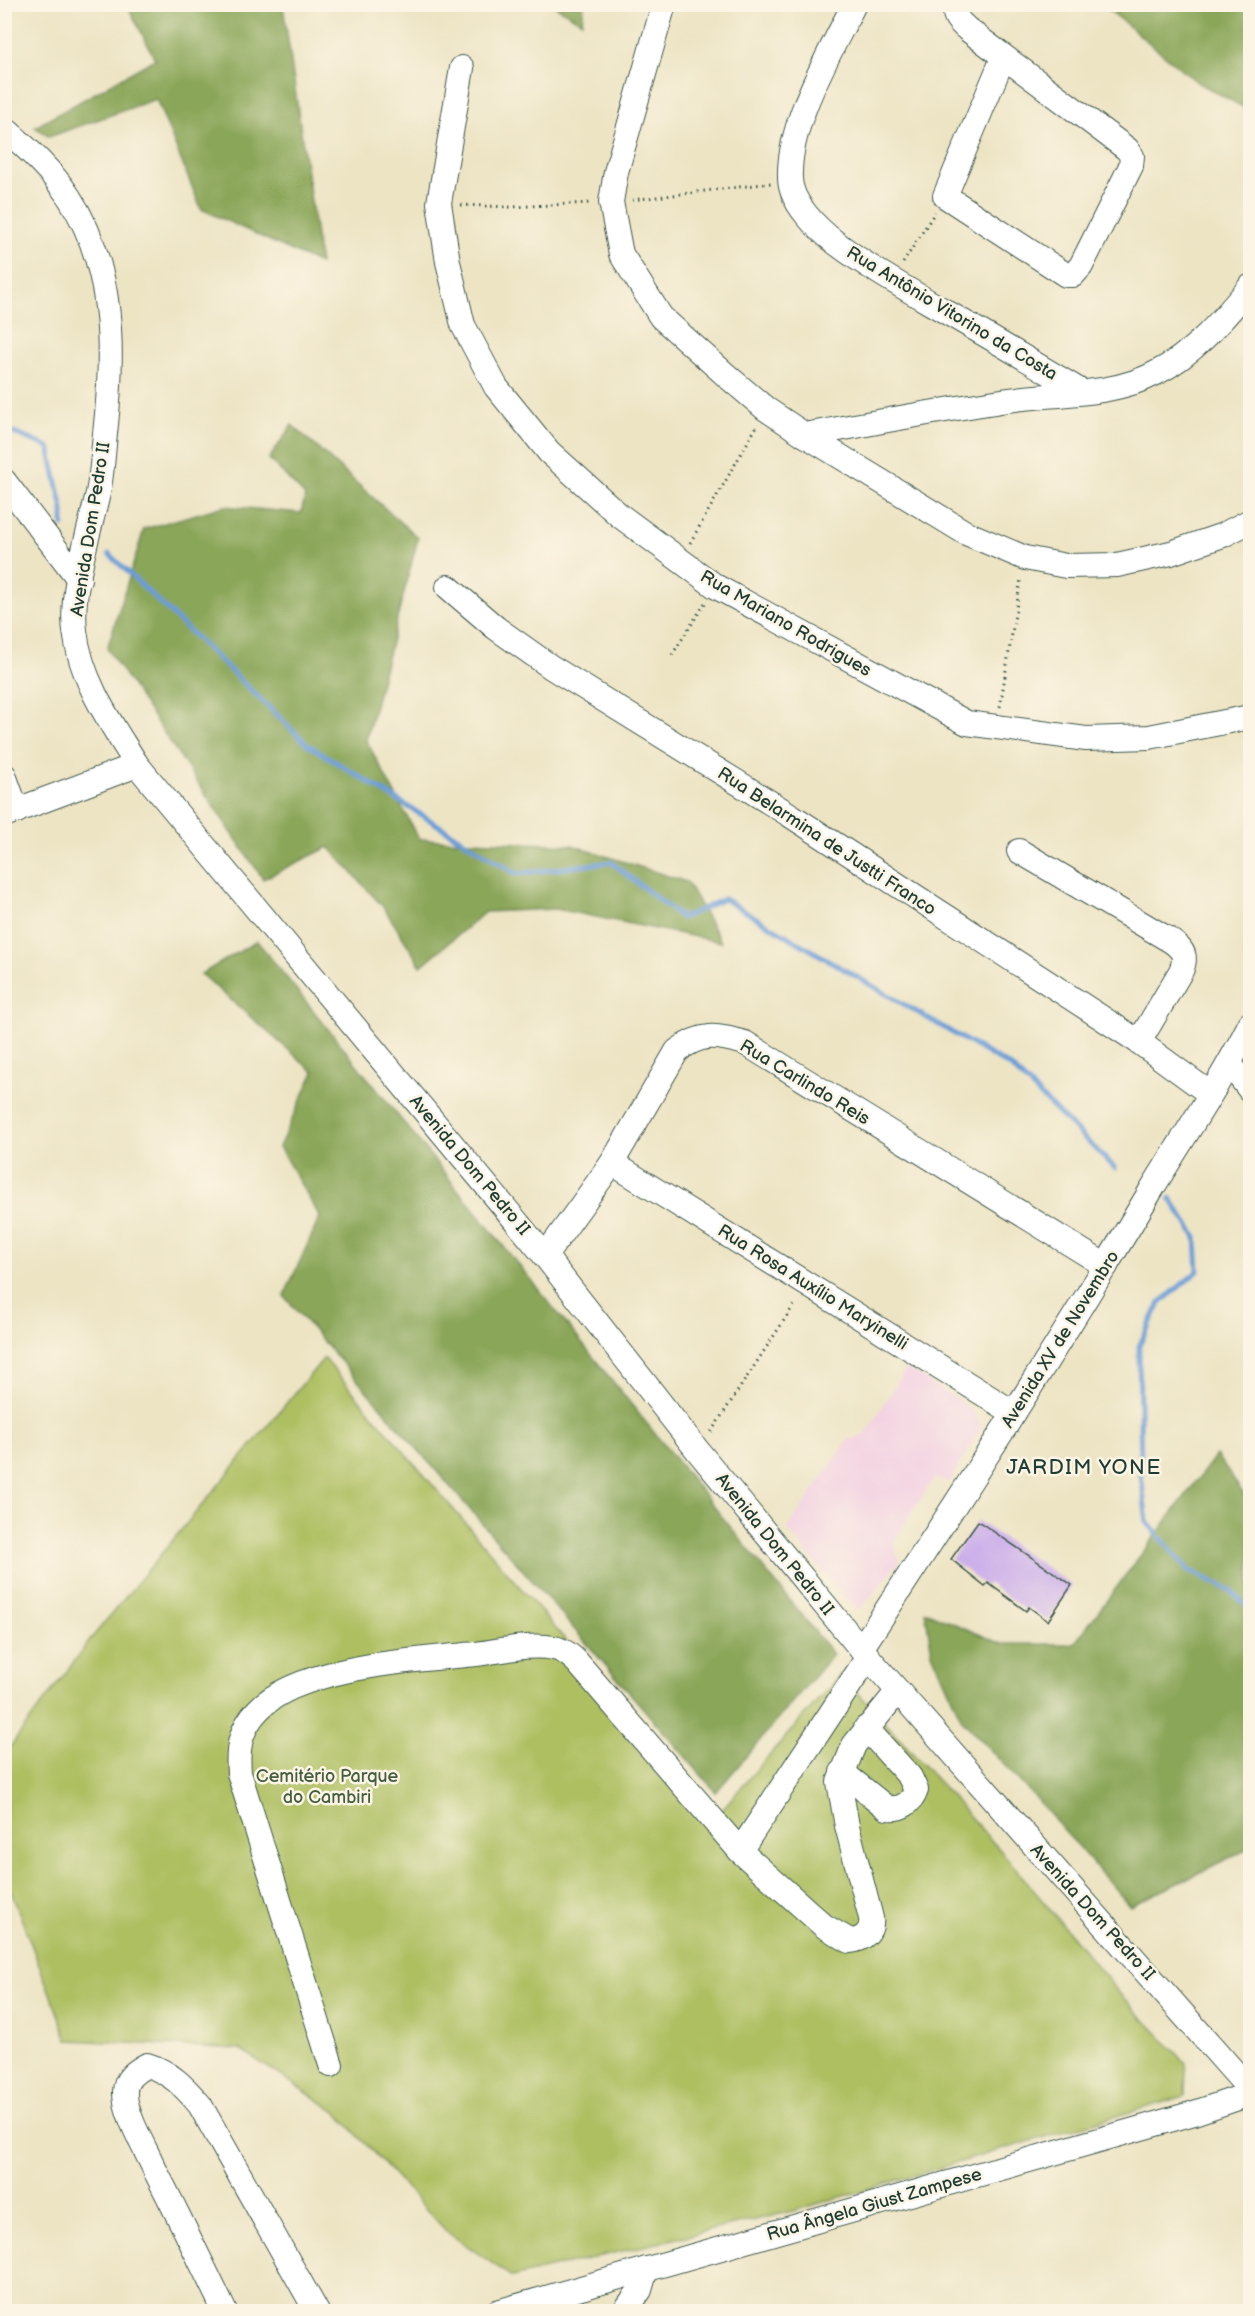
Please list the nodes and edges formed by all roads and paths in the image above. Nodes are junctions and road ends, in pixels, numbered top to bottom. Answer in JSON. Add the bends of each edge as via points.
{"nodes":[{"id":1,"x":664,"y":4,"type":"edge"},
{"id":2,"x":854,"y":4,"type":"edge"},
{"id":3,"x":956,"y":4,"type":"edge"},
{"id":4,"x":1003,"y":58,"type":"junction"},
{"id":5,"x":462,"y":68,"type":"dead end"},
{"id":6,"x":4,"y":128,"type":"edge"},
{"id":7,"x":789,"y":180,"type":"junction"},
{"id":8,"x":945,"y":196,"type":"junction"},
{"id":9,"x":611,"y":202,"type":"junction"},
{"id":10,"x":439,"y":204,"type":"junction"},
{"id":11,"x":892,"y":280,"type":"junction"},
{"id":12,"x":1251,"y":287,"type":"edge"},
{"id":13,"x":1082,"y":392,"type":"junction"},
{"id":14,"x":766,"y":409,"type":"junction"},
{"id":15,"x":805,"y":435,"type":"junction"},
{"id":16,"x":4,"y":481,"type":"edge"},
{"id":17,"x":1251,"y":521,"type":"edge"},
{"id":18,"x":1025,"y":558,"type":"junction"},
{"id":19,"x":680,"y":560,"type":"junction"},
{"id":20,"x":79,"y":579,"type":"junction"},
{"id":21,"x":715,"y":586,"type":"junction"},
{"id":22,"x":448,"y":587,"type":"dead end"},
{"id":23,"x":672,"y":655,"type":"dead end"},
{"id":24,"x":1251,"y":717,"type":"edge"},
{"id":25,"x":996,"y":728,"type":"junction"},
{"id":26,"x":137,"y":765,"type":"junction"},
{"id":27,"x":4,"y":775,"type":"edge"},
{"id":28,"x":10,"y":813,"type":"edge"},
{"id":29,"x":1019,"y":851,"type":"dead end"},
{"id":30,"x":1251,"y":1024,"type":"edge"},
{"id":31,"x":1138,"y":1042,"type":"junction"},
{"id":32,"x":1230,"y":1064,"type":"junction"},
{"id":33,"x":1251,"y":1090,"type":"edge"},
{"id":34,"x":1209,"y":1094,"type":"junction"},
{"id":35,"x":612,"y":1163,"type":"junction"},
{"id":36,"x":545,"y":1256,"type":"junction"},
{"id":37,"x":1106,"y":1266,"type":"junction"},
{"id":38,"x":808,"y":1283,"type":"junction"},
{"id":39,"x":1014,"y":1413,"type":"junction"},
{"id":40,"x":698,"y":1451,"type":"junction"},
{"id":41,"x":878,"y":1623,"type":"junction"},
{"id":42,"x":842,"y":1627,"type":"junction"},
{"id":43,"x":864,"y":1653,"type":"junction"},
{"id":44,"x":897,"y":1691,"type":"junction"},
{"id":45,"x":866,"y":1728,"type":"junction"},
{"id":46,"x":842,"y":1772,"type":"junction"},
{"id":47,"x":877,"y":1802,"type":"junction"},
{"id":48,"x":847,"y":1826,"type":"junction"},
{"id":49,"x":740,"y":1851,"type":"junction"},
{"id":50,"x":331,"y":2065,"type":"dead end"},
{"id":51,"x":1251,"y":2092,"type":"edge"},
{"id":52,"x":646,"y":2269,"type":"junction"},
{"id":53,"x":225,"y":2312,"type":"edge"},
{"id":54,"x":317,"y":2312,"type":"edge"},
{"id":55,"x":497,"y":2312,"type":"edge"},
{"id":56,"x":624,"y":2312,"type":"edge"}],
"edges":[{"from":1,"to":9,"type":"street"},
{"from":2,"to":7,"type":"street","via":[[803,112]]},
{"from":3,"to":4,"type":"street","via":[[954,12],[960,23]]},
{"from":4,"to":8,"type":"street"},
{"from":4,"to":8,"type":"street","via":[[1127,148],[1132,156],[1131,166],[1073,275],[1066,275]]},
{"from":5,"to":10,"type":"street","name":"Rua Mariano Rodrigues"},
{"from":6,"to":20,"type":"street","name":"Avenida Dom Pedro II","via":[[53,176],[70,199],[104,281],[110,323],[110,387],[99,489]]},
{"from":7,"to":9,"type":"path"},
{"from":7,"to":11,"type":"street","name":"Rua Antônio Vitorino da Costa","via":[[796,200],[814,224]]},
{"from":8,"to":11,"type":"path"},
{"from":9,"to":10,"type":"path","via":[[510,207]]},
{"from":9,"to":14,"type":"street","via":[[621,254],[661,317]]},
{"from":10,"to":19,"type":"street","name":"Rua Mariano Rodrigues","via":[[463,325],[496,387],[549,452],[619,515]]},
{"from":11,"to":13,"type":"street","name":"Rua Antônio Vitorino da Costa"},
{"from":12,"to":13,"type":"street","via":[[1216,327],[1155,374]]},
{"from":13,"to":15,"type":"street"},
{"from":14,"to":15,"type":"street"},
{"from":14,"to":19,"type":"path"},
{"from":15,"to":18,"type":"street","via":[[966,533]]},
{"from":16,"to":20,"type":"street"},
{"from":17,"to":18,"type":"street","via":[[1171,553],[1117,565],[1066,566]]},
{"from":18,"to":25,"type":"path"},
{"from":19,"to":21,"type":"street","name":"Rua Mariano Rodrigues"},
{"from":20,"to":26,"type":"street","name":"Avenida Dom Pedro II","via":[[75,630],[82,663],[94,696]]},
{"from":21,"to":23,"type":"path"},
{"from":21,"to":25,"type":"street","name":"Rua Mariano Rodrigues","via":[[939,710],[967,723]]},
{"from":22,"to":31,"type":"street","name":"Rua Belarmina de Justti Franco","via":[[551,667],[790,815]]},
{"from":24,"to":25,"type":"street","name":"Rua Mariano Rodrigues","via":[[1149,737],[1086,738]]},
{"from":26,"to":28,"type":"street"},
{"from":26,"to":36,"type":"street","name":"Avenida Dom Pedro II"},
{"from":27,"to":28,"type":"street"},
{"from":29,"to":31,"type":"street","via":[[1171,941],[1183,952],[1181,971]]},
{"from":30,"to":32,"type":"street","name":"Avenida XV de Novembro"},
{"from":31,"to":34,"type":"street","name":"Rua Belarmina de Justti Franco"},
{"from":32,"to":33,"type":"street"},
{"from":32,"to":34,"type":"street","name":"Avenida XV de Novembro"},
{"from":34,"to":37,"type":"street","name":"Avenida XV de Novembro"},
{"from":35,"to":36,"type":"street","name":"Rua Carlindo Reis"},
{"from":35,"to":37,"type":"street","name":"Rua Carlindo Reis","via":[[677,1051],[693,1039],[720,1036],[745,1043]]},
{"from":35,"to":38,"type":"street","name":"Rua Rosa Auxílio Maryinelli"},
{"from":36,"to":40,"type":"street","name":"Avenida Dom Pedro II"},
{"from":37,"to":39,"type":"street","name":"Avenida XV de Novembro"},
{"from":38,"to":39,"type":"street","name":"Rua Rosa Auxílio Maryinelli"},
{"from":38,"to":40,"type":"path"},
{"from":39,"to":41,"type":"street","name":"Avenida XV de Novembro"},
{"from":40,"to":42,"type":"street","name":"Avenida Dom Pedro II"},
{"from":41,"to":42,"type":"street","via":[[862,1628]]},
{"from":41,"to":43,"type":"street","name":"Avenida XV de Novembro"},
{"from":42,"to":43,"type":"street","name":"Avenida Dom Pedro II"},
{"from":43,"to":44,"type":"street","name":"Avenida Dom Pedro II"},
{"from":43,"to":49,"type":"street","name":"Avenida XV de Novembro"},
{"from":44,"to":45,"type":"street"},
{"from":44,"to":51,"type":"street","name":"Avenida Dom Pedro II"},
{"from":45,"to":46,"type":"street"},
{"from":45,"to":47,"type":"street","via":[[910,1777],[916,1790],[910,1801],[895,1809]]},
{"from":46,"to":47,"type":"street"},
{"from":46,"to":48,"type":"street","via":[[839,1782]]},
{"from":47,"to":48,"type":"street"},
{"from":48,"to":49,"type":"street","via":[[872,1925],[859,1940],[850,1941],[824,1926]]},
{"from":49,"to":50,"type":"street","via":[[563,1650],[528,1648],[392,1663],[337,1673],[290,1689],[259,1709],[243,1730],[237,1747],[239,1773]]},
{"from":51,"to":52,"type":"street","name":"Rua Ângela Giust Zampese","via":[[1194,2113]]},
{"from":52,"to":55,"type":"street","name":"Rua Ângela Giust Zampese"},
{"from":52,"to":56,"type":"street","via":[[640,2290]]},
{"from":53,"to":54,"type":"street","via":[[128,2107],[128,2081],[147,2066],[163,2070],[200,2105]]}]}
